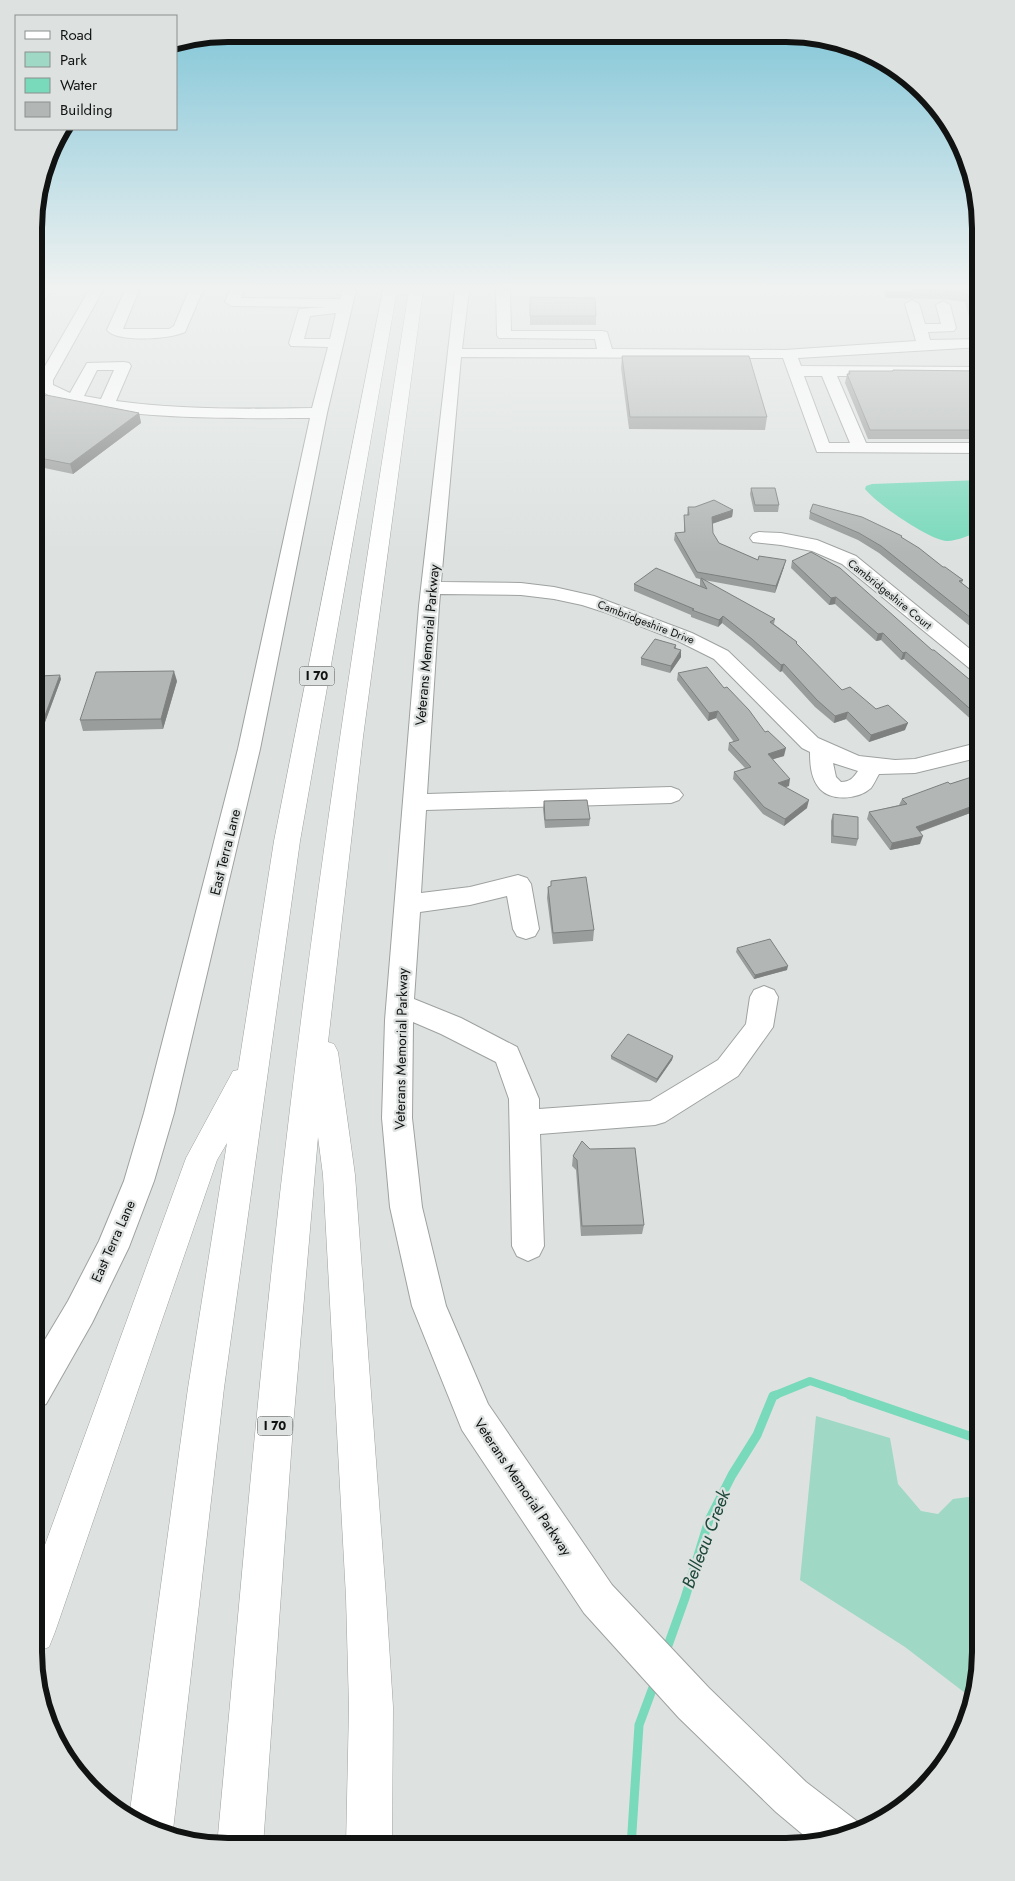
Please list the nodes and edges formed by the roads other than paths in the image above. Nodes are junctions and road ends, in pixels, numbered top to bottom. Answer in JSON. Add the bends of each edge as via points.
{"nodes":[{"id":1,"x":86,"y":378,"type":"edge"},
{"id":2,"x":119,"y":378,"type":"edge"},
{"id":3,"x":328,"y":378,"type":"edge"},
{"id":4,"x":374,"y":378,"type":"edge"},
{"id":5,"x":403,"y":378,"type":"edge"},
{"id":6,"x":452,"y":378,"type":"edge"},
{"id":7,"x":798,"y":378,"type":"edge"},
{"id":8,"x":831,"y":378,"type":"edge"},
{"id":9,"x":42,"y":388,"type":"edge"},
{"id":10,"x":75,"y":398,"type":"junction"},
{"id":11,"x":106,"y":405,"type":"junction"},
{"id":12,"x":319,"y":413,"type":"junction"},
{"id":13,"x":823,"y":448,"type":"junction"},
{"id":14,"x":860,"y":448,"type":"junction"},
{"id":15,"x":972,"y":448,"type":"edge"},
{"id":16,"x":829,"y":464,"type":"dead end"},
{"id":17,"x":758,"y":538,"type":"dead end"},
{"id":18,"x":431,"y":588,"type":"junction"},
{"id":19,"x":972,"y":661,"type":"edge"},
{"id":20,"x":821,"y":750,"type":"junction"},
{"id":21,"x":972,"y":752,"type":"edge"},
{"id":22,"x":871,"y":767,"type":"junction"},
{"id":23,"x":672,"y":795,"type":"dead end"},
{"id":24,"x":415,"y":802,"type":"junction"},
{"id":25,"x":407,"y":904,"type":"junction"},
{"id":26,"x":526,"y":929,"type":"dead end"},
{"id":27,"x":764,"y":997,"type":"dead end"},
{"id":28,"x":400,"y":1005,"type":"junction"},
{"id":29,"x":317,"y":1006,"type":"junction"},
{"id":30,"x":252,"y":1063,"type":"junction"},
{"id":31,"x":524,"y":1122,"type":"junction"},
{"id":32,"x":528,"y":1246,"type":"dead end"},
{"id":33,"x":42,"y":1378,"type":"edge"},
{"id":34,"x":42,"y":1609,"type":"edge"},
{"id":35,"x":151,"y":1821,"type":"edge"},
{"id":36,"x":835,"y":1832,"type":"edge"},
{"id":37,"x":241,"y":1838,"type":"edge"},
{"id":38,"x":369,"y":1838,"type":"edge"}],
"edges":[{"from":1,"to":10,"type":"street"},
{"from":2,"to":11,"type":"street"},
{"from":3,"to":12,"type":"street","name":"East Terra Lane"},
{"from":4,"to":30,"type":"highway","number":"I 70","via":[[287,841]]},
{"from":5,"to":29,"type":"highway","number":"I 70"},
{"from":6,"to":18,"type":"street","name":"Veterans Memorial Parkway"},
{"from":7,"to":13,"type":"street"},
{"from":8,"to":14,"type":"street"},
{"from":9,"to":10,"type":"street"},
{"from":10,"to":11,"type":"street"},
{"from":11,"to":12,"type":"street","via":[[156,412]]},
{"from":12,"to":33,"type":"street","name":"East Terra Lane","via":[[249,749],[159,1113],[139,1181],[113,1247]]},
{"from":13,"to":14,"type":"street"},
{"from":13,"to":16,"type":"street"},
{"from":14,"to":15,"type":"street"},
{"from":17,"to":19,"type":"street","name":"Cambridgeshire Court","via":[[817,546],[849,560]]},
{"from":18,"to":20,"type":"street","name":"Cambridgeshire Drive","via":[[521,589],[554,593],[587,600],[685,636],[721,655],[797,732]]},
{"from":18,"to":24,"type":"street","name":"Veterans Memorial Parkway"},
{"from":20,"to":22,"type":"street","name":"Cambridgeshire Drive"},
{"from":20,"to":22,"type":"street","via":[[823,772],[834,788],[851,790],[863,782]]},
{"from":21,"to":22,"type":"street","name":"Cambridgeshire Drive","via":[[919,767]]},
{"from":23,"to":24,"type":"street"},
{"from":24,"to":25,"type":"street","name":"Veterans Memorial Parkway"},
{"from":25,"to":26,"type":"street","via":[[470,896],[518,884]]},
{"from":25,"to":28,"type":"street","name":"Veterans Memorial Parkway"},
{"from":27,"to":31,"type":"street","via":[[759,1027],[728,1068],[655,1113]]},
{"from":28,"to":31,"type":"street","via":[[451,1026],[507,1056],[524,1099]]},
{"from":28,"to":36,"type":"street","name":"Veterans Memorial Parkway","via":[[397,1118],[406,1207],[430,1306],[475,1417],[598,1599],[694,1703],[791,1797]]},
{"from":29,"to":37,"type":"highway","number":"I 70","via":[[278,1382]]},
{"from":29,"to":38,"type":"highway","via":[[339,1175],[366,1597],[371,1707]]},
{"from":30,"to":34,"type":"highway","via":[[202,1158]]},
{"from":30,"to":35,"type":"highway","number":"I 70","via":[[206,1388]]},
{"from":31,"to":32,"type":"street"}]}
